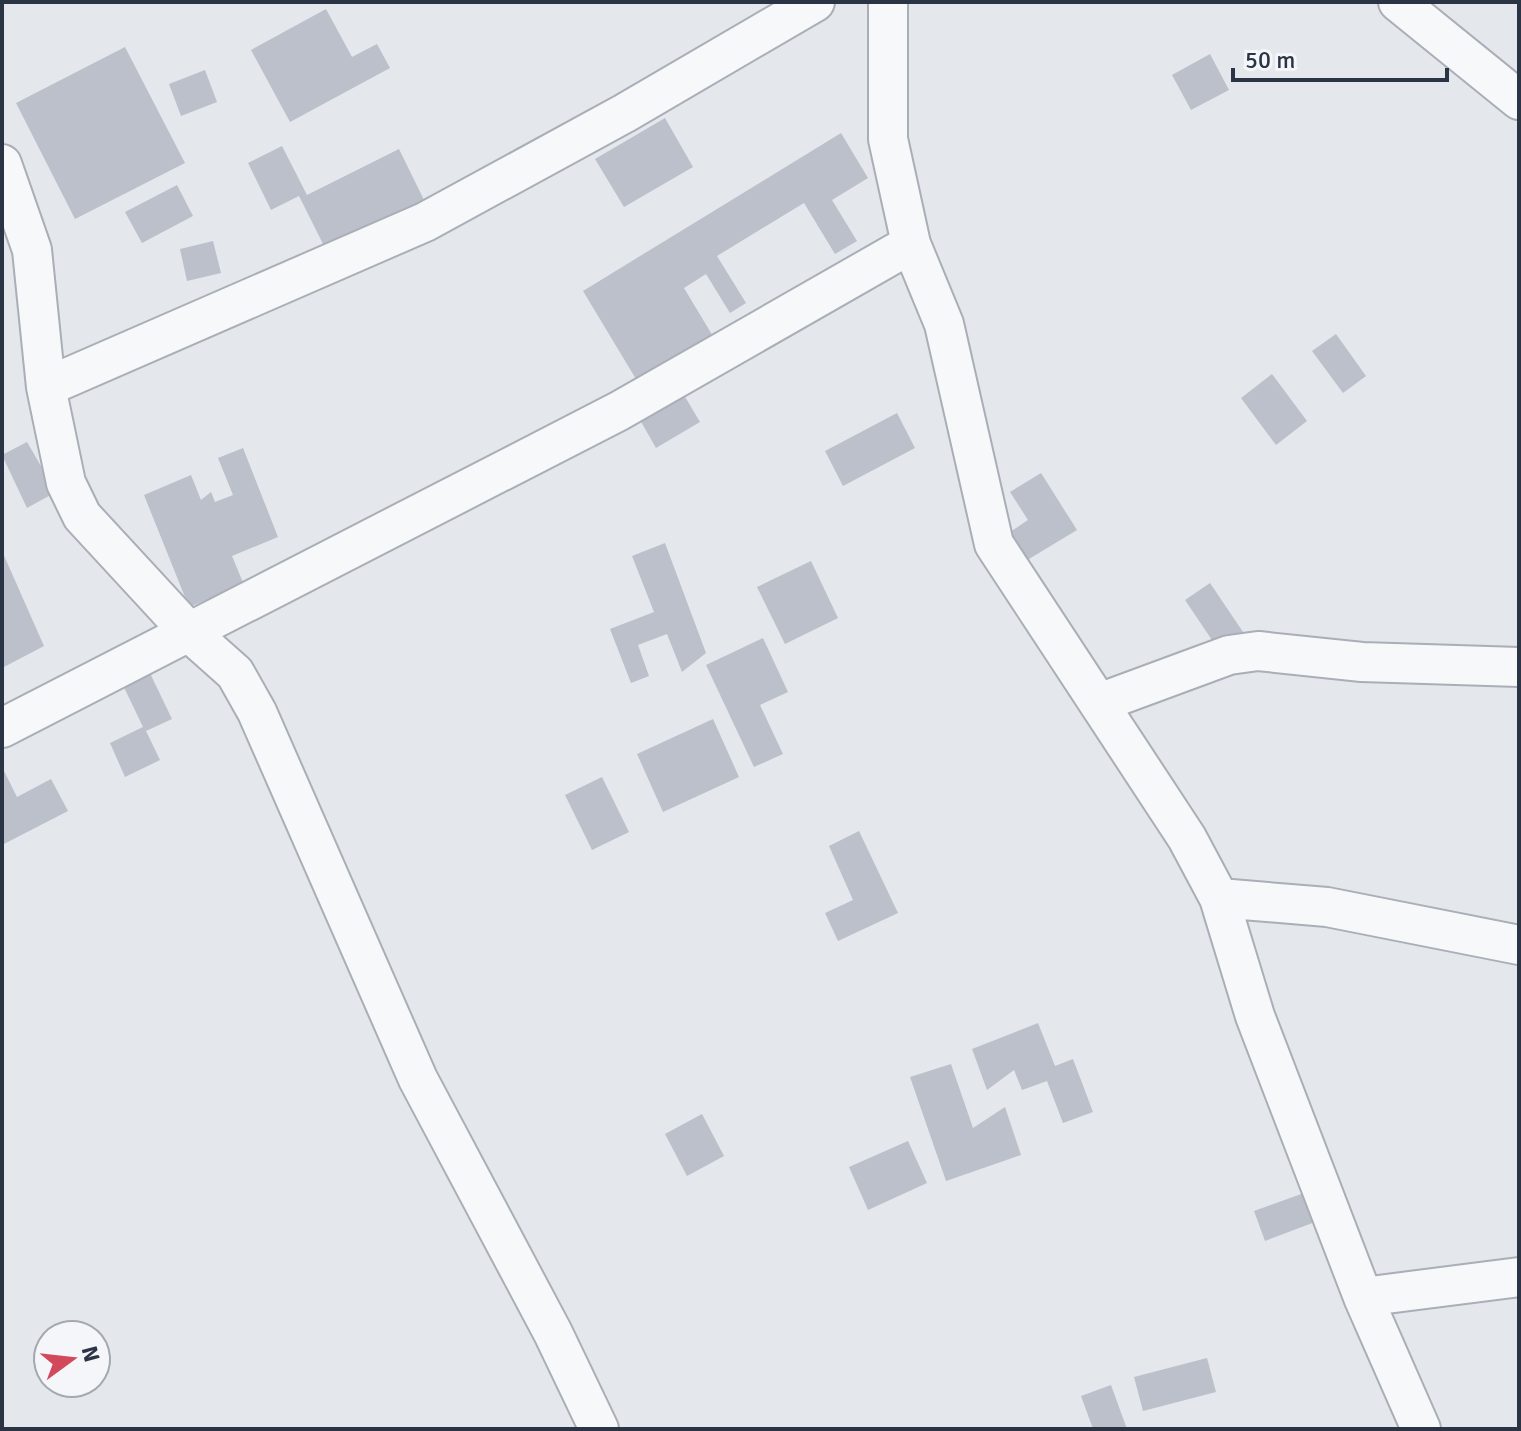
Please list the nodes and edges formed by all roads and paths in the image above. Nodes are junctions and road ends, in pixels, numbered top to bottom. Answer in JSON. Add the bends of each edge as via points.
{"nodes":[{"id":1,"x":815,"y":2,"type":"edge"},
{"id":2,"x":888,"y":2,"type":"edge"},
{"id":3,"x":1398,"y":2,"type":"edge"},
{"id":4,"x":1519,"y":100,"type":"edge"},
{"id":5,"x":2,"y":164,"type":"edge"},
{"id":6,"x":911,"y":244,"type":"junction"},
{"id":7,"x":46,"y":387,"type":"junction"},
{"id":8,"x":190,"y":633,"type":"junction"},
{"id":9,"x":1519,"y":667,"type":"edge"},
{"id":10,"x":1099,"y":703,"type":"junction"},
{"id":11,"x":2,"y":728,"type":"edge"},
{"id":12,"x":1219,"y":898,"type":"junction"},
{"id":13,"x":1519,"y":945,"type":"edge"},
{"id":14,"x":1519,"y":1277,"type":"edge"},
{"id":15,"x":1363,"y":1297,"type":"junction"},
{"id":16,"x":599,"y":1429,"type":"edge"},
{"id":17,"x":1421,"y":1429,"type":"edge"}],
"edges":[{"from":1,"to":7,"type":"street","via":[[425,222]]},
{"from":2,"to":6,"type":"street","via":[[888,139]]},
{"from":3,"to":4,"type":"street"},
{"from":5,"to":7,"type":"street","via":[[32,250]]},
{"from":6,"to":8,"type":"street","via":[[619,411]]},
{"from":6,"to":10,"type":"street","via":[[944,324],[994,544]]},
{"from":7,"to":8,"type":"street","via":[[66,483],[82,516]]},
{"from":8,"to":11,"type":"street"},
{"from":8,"to":16,"type":"street","via":[[235,673],[257,712],[418,1079]]},
{"from":9,"to":10,"type":"street","via":[[1362,662],[1258,651],[1229,655]]},
{"from":10,"to":12,"type":"street","via":[[1187,838]]},
{"from":12,"to":13,"type":"street","via":[[1327,907]]},
{"from":12,"to":15,"type":"street","via":[[1255,1016]]},
{"from":14,"to":15,"type":"street"},
{"from":15,"to":17,"type":"street"}]}
